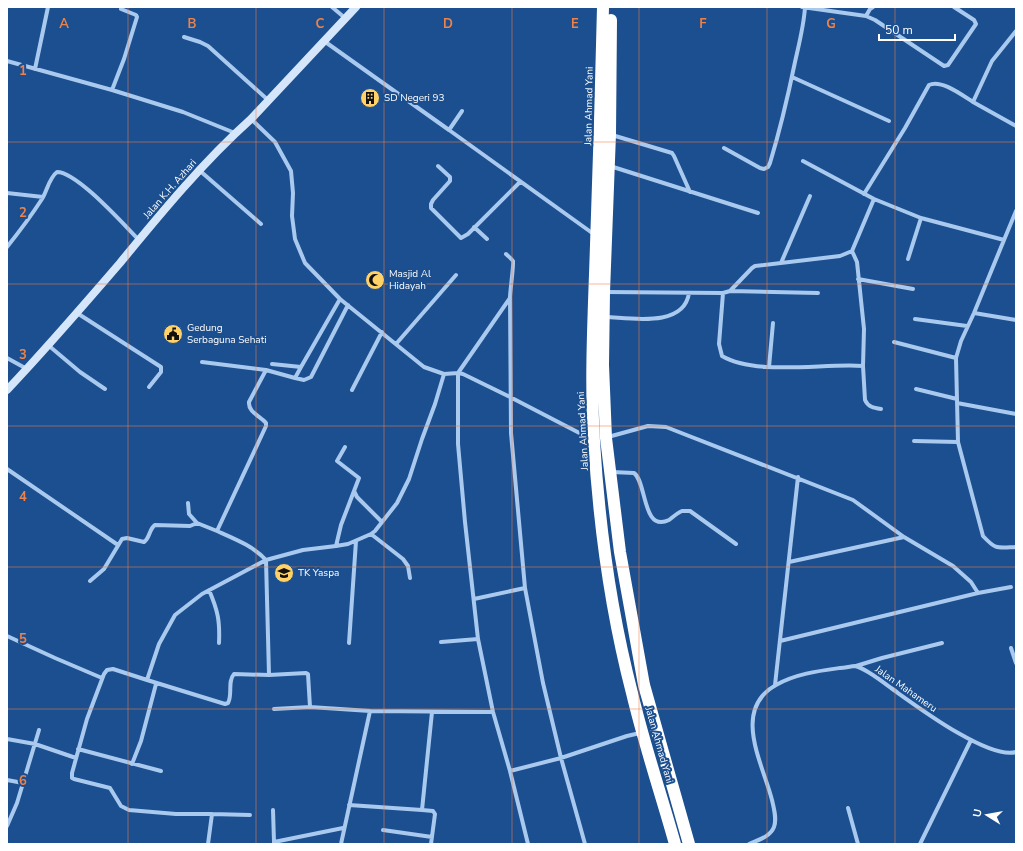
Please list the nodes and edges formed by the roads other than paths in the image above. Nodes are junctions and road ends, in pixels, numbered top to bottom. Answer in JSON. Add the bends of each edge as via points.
{"nodes":[{"id":1,"x":48,"y":7,"type":"edge"},
{"id":2,"x":332,"y":7,"type":"edge"},
{"id":3,"x":356,"y":7,"type":"edge"},
{"id":4,"x":603,"y":7,"type":"edge"},
{"id":5,"x":611,"y":7,"type":"edge"},
{"id":6,"x":802,"y":7,"type":"edge"},
{"id":7,"x":805,"y":7,"type":"edge"},
{"id":8,"x":873,"y":7,"type":"edge"},
{"id":9,"x":954,"y":7,"type":"edge"},
{"id":10,"x":120,"y":8,"type":"edge"},
{"id":11,"x":866,"y":16,"type":"junction"},
{"id":12,"x":345,"y":18,"type":"junction"},
{"id":13,"x":1016,"y":31,"type":"edge"},
{"id":14,"x":184,"y":37,"type":"dead end"},
{"id":15,"x":323,"y":40,"type":"junction"},
{"id":16,"x":7,"y":60,"type":"edge"},
{"id":17,"x":35,"y":69,"type":"junction"},
{"id":18,"x":792,"y":77,"type":"junction"},
{"id":19,"x":112,"y":90,"type":"junction"},
{"id":20,"x":268,"y":100,"type":"junction"},
{"id":21,"x":973,"y":102,"type":"junction"},
{"id":22,"x":462,"y":111,"type":"dead end"},
{"id":23,"x":251,"y":119,"type":"junction"},
{"id":24,"x":889,"y":121,"type":"dead end"},
{"id":25,"x":1016,"y":126,"type":"edge"},
{"id":26,"x":449,"y":130,"type":"junction"},
{"id":27,"x":235,"y":133,"type":"junction"},
{"id":28,"x":610,"y":134,"type":"junction"},
{"id":29,"x":724,"y":148,"type":"dead end"},
{"id":30,"x":803,"y":161,"type":"dead end"},
{"id":31,"x":438,"y":166,"type":"dead end"},
{"id":32,"x":608,"y":166,"type":"junction"},
{"id":33,"x":199,"y":170,"type":"junction"},
{"id":34,"x":520,"y":182,"type":"junction"},
{"id":35,"x":690,"y":192,"type":"junction"},
{"id":36,"x":7,"y":193,"type":"edge"},
{"id":37,"x":864,"y":194,"type":"junction"},
{"id":38,"x":810,"y":196,"type":"dead end"},
{"id":39,"x":43,"y":197,"type":"junction"},
{"id":40,"x":874,"y":198,"type":"junction"},
{"id":41,"x":1016,"y":211,"type":"edge"},
{"id":42,"x":758,"y":213,"type":"dead end"},
{"id":43,"x":922,"y":218,"type":"junction"},
{"id":44,"x":261,"y":224,"type":"dead end"},
{"id":45,"x":474,"y":227,"type":"junction"},
{"id":46,"x":596,"y":237,"type":"junction"},
{"id":47,"x":487,"y":239,"type":"dead end"},
{"id":48,"x":139,"y":240,"type":"junction"},
{"id":49,"x":1004,"y":240,"type":"junction"},
{"id":50,"x":7,"y":247,"type":"edge"},
{"id":51,"x":852,"y":251,"type":"junction"},
{"id":52,"x":506,"y":254,"type":"dead end"},
{"id":53,"x":908,"y":259,"type":"dead end"},
{"id":54,"x":781,"y":263,"type":"junction"},
{"id":55,"x":456,"y":275,"type":"dead end"},
{"id":56,"x":858,"y":279,"type":"junction"},
{"id":57,"x":913,"y":289,"type":"dead end"},
{"id":58,"x":730,"y":291,"type":"junction"},
{"id":59,"x":604,"y":292,"type":"junction"},
{"id":60,"x":689,"y":293,"type":"junction"},
{"id":61,"x":723,"y":293,"type":"junction"},
{"id":62,"x":818,"y":293,"type":"dead end"},
{"id":63,"x":510,"y":297,"type":"junction"},
{"id":64,"x":340,"y":299,"type":"junction"},
{"id":65,"x":348,"y":306,"type":"junction"},
{"id":66,"x":77,"y":312,"type":"junction"},
{"id":67,"x":974,"y":313,"type":"junction"},
{"id":68,"x":604,"y":317,"type":"junction"},
{"id":69,"x":915,"y":319,"type":"dead end"},
{"id":70,"x":1016,"y":320,"type":"edge"},
{"id":71,"x":773,"y":323,"type":"dead end"},
{"id":72,"x":968,"y":326,"type":"junction"},
{"id":73,"x":382,"y":332,"type":"junction"},
{"id":74,"x":894,"y":342,"type":"dead end"},
{"id":75,"x":396,"y":344,"type":"junction"},
{"id":76,"x":48,"y":345,"type":"junction"},
{"id":77,"x":7,"y":358,"type":"edge"},
{"id":78,"x":956,"y":358,"type":"junction"},
{"id":79,"x":202,"y":362,"type":"dead end"},
{"id":80,"x":272,"y":364,"type":"dead end"},
{"id":81,"x":863,"y":366,"type":"junction"},
{"id":82,"x":301,"y":367,"type":"junction"},
{"id":83,"x":769,"y":367,"type":"junction"},
{"id":84,"x":27,"y":369,"type":"junction"},
{"id":85,"x":266,"y":370,"type":"junction"},
{"id":86,"x":458,"y":373,"type":"junction"},
{"id":87,"x":444,"y":374,"type":"junction"},
{"id":88,"x":295,"y":378,"type":"junction"},
{"id":89,"x":149,"y":387,"type":"dead end"},
{"id":90,"x":105,"y":389,"type":"dead end"},
{"id":91,"x":916,"y":389,"type":"dead end"},
{"id":92,"x":7,"y":390,"type":"edge"},
{"id":93,"x":352,"y":390,"type":"dead end"},
{"id":94,"x":510,"y":397,"type":"junction"},
{"id":95,"x":957,"y":401,"type":"junction"},
{"id":96,"x":881,"y":409,"type":"dead end"},
{"id":97,"x":1016,"y":414,"type":"edge"},
{"id":98,"x":606,"y":438,"type":"junction"},
{"id":99,"x":594,"y":440,"type":"junction"},
{"id":100,"x":914,"y":441,"type":"dead end"},
{"id":101,"x":958,"y":442,"type":"junction"},
{"id":102,"x":344,"y":447,"type":"dead end"},
{"id":103,"x":7,"y":469,"type":"edge"},
{"id":104,"x":610,"y":472,"type":"junction"},
{"id":105,"x":798,"y":477,"type":"junction"},
{"id":106,"x":354,"y":491,"type":"junction"},
{"id":107,"x":188,"y":503,"type":"dead end"},
{"id":108,"x":382,"y":522,"type":"junction"},
{"id":109,"x":197,"y":523,"type":"junction"},
{"id":110,"x":217,"y":531,"type":"junction"},
{"id":111,"x":371,"y":534,"type":"junction"},
{"id":112,"x":904,"y":537,"type":"junction"},
{"id":113,"x":356,"y":542,"type":"junction"},
{"id":114,"x":736,"y":544,"type":"dead end"},
{"id":115,"x":118,"y":545,"type":"junction"},
{"id":116,"x":336,"y":546,"type":"junction"},
{"id":117,"x":1016,"y":547,"type":"edge"},
{"id":118,"x":266,"y":560,"type":"junction"},
{"id":119,"x":789,"y":562,"type":"junction"},
{"id":120,"x":410,"y":578,"type":"dead end"},
{"id":121,"x":90,"y":581,"type":"dead end"},
{"id":122,"x":1011,"y":587,"type":"dead end"},
{"id":123,"x":525,"y":588,"type":"junction"},
{"id":124,"x":209,"y":590,"type":"junction"},
{"id":125,"x":978,"y":593,"type":"junction"},
{"id":126,"x":474,"y":599,"type":"junction"},
{"id":127,"x":7,"y":636,"type":"edge"},
{"id":128,"x":478,"y":639,"type":"junction"},
{"id":129,"x":780,"y":641,"type":"junction"},
{"id":130,"x":441,"y":642,"type":"dead end"},
{"id":131,"x":219,"y":643,"type":"dead end"},
{"id":132,"x":349,"y":643,"type":"dead end"},
{"id":133,"x":942,"y":643,"type":"dead end"},
{"id":134,"x":1011,"y":648,"type":"dead end"},
{"id":135,"x":1016,"y":663,"type":"edge"},
{"id":136,"x":856,"y":666,"type":"junction"},
{"id":137,"x":269,"y":675,"type":"junction"},
{"id":138,"x":102,"y":678,"type":"junction"},
{"id":139,"x":148,"y":680,"type":"junction"},
{"id":140,"x":156,"y":684,"type":"junction"},
{"id":141,"x":775,"y":685,"type":"junction"},
{"id":142,"x":310,"y":707,"type":"junction"},
{"id":143,"x":274,"y":709,"type":"dead end"},
{"id":144,"x":370,"y":711,"type":"junction"},
{"id":145,"x":432,"y":712,"type":"junction"},
{"id":146,"x":493,"y":712,"type":"junction"},
{"id":147,"x":39,"y":730,"type":"dead end"},
{"id":148,"x":642,"y":732,"type":"junction"},
{"id":149,"x":7,"y":739,"type":"edge"},
{"id":150,"x":971,"y":740,"type":"junction"},
{"id":151,"x":35,"y":744,"type":"junction"},
{"id":152,"x":78,"y":749,"type":"junction"},
{"id":153,"x":1016,"y":752,"type":"edge"},
{"id":154,"x":76,"y":758,"type":"junction"},
{"id":155,"x":561,"y":758,"type":"junction"},
{"id":156,"x":132,"y":764,"type":"junction"},
{"id":157,"x":161,"y":771,"type":"dead end"},
{"id":158,"x":510,"y":771,"type":"junction"},
{"id":159,"x":7,"y":780,"type":"edge"},
{"id":160,"x":23,"y":783,"type":"junction"},
{"id":161,"x":349,"y":804,"type":"junction"},
{"id":162,"x":848,"y":808,"type":"dead end"},
{"id":163,"x":273,"y":810,"type":"dead end"},
{"id":164,"x":422,"y":810,"type":"junction"},
{"id":165,"x":212,"y":814,"type":"junction"},
{"id":166,"x":250,"y":815,"type":"dead end"},
{"id":167,"x":7,"y":826,"type":"edge"},
{"id":168,"x":343,"y":828,"type":"junction"},
{"id":169,"x":383,"y":830,"type":"dead end"},
{"id":170,"x":432,"y":837,"type":"junction"},
{"id":171,"x":274,"y":843,"type":"edge"},
{"id":172,"x":208,"y":844,"type":"edge"},
{"id":173,"x":341,"y":844,"type":"edge"},
{"id":174,"x":431,"y":844,"type":"edge"},
{"id":175,"x":528,"y":844,"type":"edge"},
{"id":176,"x":585,"y":844,"type":"edge"},
{"id":177,"x":676,"y":844,"type":"edge"},
{"id":178,"x":689,"y":844,"type":"edge"},
{"id":179,"x":749,"y":844,"type":"edge"},
{"id":180,"x":858,"y":844,"type":"edge"},
{"id":181,"x":920,"y":844,"type":"edge"}],
"edges":[{"from":1,"to":17,"type":"street"},
{"from":2,"to":12,"type":"street"},
{"from":3,"to":12,"type":"street","name":"Jalan K.H. Azhari"},
{"from":4,"to":46,"type":"highway","name":"Jalan Ahmad Yani"},
{"from":5,"to":28,"type":"highway","name":"Jalan Ahmad Yani"},
{"from":6,"to":7,"type":"street"},
{"from":7,"to":11,"type":"street"},
{"from":7,"to":18,"type":"street"},
{"from":8,"to":11,"type":"street"},
{"from":9,"to":11,"type":"street","via":[[976,24],[948,65],[944,66]]},
{"from":10,"to":19,"type":"street","via":[[137,17]]},
{"from":12,"to":15,"type":"street","name":"Jalan K.H. Azhari"},
{"from":13,"to":21,"type":"street","via":[[992,61]]},
{"from":14,"to":20,"type":"street","via":[[208,46]]},
{"from":15,"to":20,"type":"street","name":"Jalan K.H. Azhari"},
{"from":15,"to":26,"type":"street"},
{"from":16,"to":17,"type":"street"},
{"from":17,"to":19,"type":"street"},
{"from":18,"to":24,"type":"street"},
{"from":18,"to":29,"type":"street","via":[[768,167],[760,168]]},
{"from":19,"to":27,"type":"street","via":[[183,112]]},
{"from":20,"to":23,"type":"street","name":"Jalan K.H. Azhari"},
{"from":21,"to":25,"type":"street"},
{"from":21,"to":37,"type":"street","via":[[940,83],[929,85]]},
{"from":22,"to":26,"type":"street"},
{"from":23,"to":27,"type":"street","name":"Jalan K.H. Azhari"},
{"from":23,"to":64,"type":"street","via":[[275,142],[291,170],[295,239],[304,263]]},
{"from":26,"to":34,"type":"street"},
{"from":27,"to":33,"type":"street","name":"Jalan K.H. Azhari"},
{"from":28,"to":32,"type":"highway","name":"Jalan Ahmad Yani"},
{"from":28,"to":35,"type":"street","via":[[672,154]]},
{"from":30,"to":37,"type":"street"},
{"from":31,"to":45,"type":"street","via":[[450,177],[450,181],[433,200],[431,208],[461,238]]},
{"from":32,"to":35,"type":"street"},
{"from":32,"to":59,"type":"highway","name":"Jalan Ahmad Yani"},
{"from":33,"to":44,"type":"street"},
{"from":33,"to":48,"type":"street","name":"Jalan K.H. Azhari"},
{"from":34,"to":45,"type":"street"},
{"from":34,"to":46,"type":"street"},
{"from":35,"to":42,"type":"street"},
{"from":36,"to":39,"type":"street"},
{"from":37,"to":40,"type":"street"},
{"from":38,"to":54,"type":"street"},
{"from":39,"to":48,"type":"street","via":[[53,175],[57,172],[64,173],[100,201]]},
{"from":39,"to":50,"type":"street"},
{"from":40,"to":43,"type":"street"},
{"from":40,"to":51,"type":"street"},
{"from":41,"to":49,"type":"street"},
{"from":43,"to":49,"type":"street"},
{"from":43,"to":53,"type":"street"},
{"from":45,"to":47,"type":"street"},
{"from":46,"to":99,"type":"highway","name":"Jalan Ahmad Yani","via":[[592,354]]},
{"from":48,"to":66,"type":"street","name":"Jalan K.H. Azhari"},
{"from":49,"to":67,"type":"street"},
{"from":51,"to":54,"type":"street","via":[[840,256]]},
{"from":51,"to":56,"type":"street"},
{"from":52,"to":63,"type":"street","via":[[514,265]]},
{"from":54,"to":58,"type":"street","via":[[755,266]]},
{"from":55,"to":75,"type":"street"},
{"from":56,"to":57,"type":"street"},
{"from":56,"to":81,"type":"street","via":[[864,329]]},
{"from":58,"to":61,"type":"street"},
{"from":58,"to":62,"type":"street"},
{"from":59,"to":60,"type":"street"},
{"from":59,"to":68,"type":"highway","name":"Jalan Ahmad Yani"},
{"from":60,"to":61,"type":"street"},
{"from":60,"to":68,"type":"street","via":[[684,306],[671,316]]},
{"from":61,"to":83,"type":"street","via":[[719,344],[722,356],[731,361]]},
{"from":63,"to":86,"type":"street"},
{"from":63,"to":94,"type":"street"},
{"from":64,"to":65,"type":"street"},
{"from":64,"to":82,"type":"street"},
{"from":65,"to":73,"type":"street"},
{"from":65,"to":88,"type":"street","via":[[310,377],[304,380]]},
{"from":66,"to":76,"type":"street","name":"Jalan K.H. Azhari"},
{"from":66,"to":89,"type":"street","via":[[161,367],[161,372]]},
{"from":67,"to":70,"type":"street"},
{"from":67,"to":72,"type":"street"},
{"from":68,"to":98,"type":"highway","name":"Jalan Ahmad Yani"},
{"from":69,"to":72,"type":"street"},
{"from":71,"to":83,"type":"street"},
{"from":72,"to":78,"type":"street","via":[[960,341]]},
{"from":73,"to":75,"type":"street"},
{"from":73,"to":93,"type":"street"},
{"from":74,"to":78,"type":"street"},
{"from":75,"to":87,"type":"street","via":[[424,367]]},
{"from":76,"to":84,"type":"street","name":"Jalan K.H. Azhari"},
{"from":76,"to":90,"type":"street"},
{"from":77,"to":84,"type":"street"},
{"from":78,"to":95,"type":"street"},
{"from":79,"to":85,"type":"street"},
{"from":80,"to":82,"type":"street"},
{"from":81,"to":83,"type":"street"},
{"from":81,"to":96,"type":"street","via":[[865,400],[870,407]]},
{"from":82,"to":88,"type":"street"},
{"from":84,"to":92,"type":"street","name":"Jalan K.H. Azhari"},
{"from":85,"to":88,"type":"street"},
{"from":85,"to":110,"type":"street","via":[[249,402],[252,411],[264,420],[266,426]]},
{"from":86,"to":87,"type":"street"},
{"from":86,"to":94,"type":"street"},
{"from":86,"to":126,"type":"street","via":[[458,444]]},
{"from":87,"to":108,"type":"street","via":[[409,479],[397,503]]},
{"from":91,"to":95,"type":"street"},
{"from":94,"to":99,"type":"street"},
{"from":94,"to":123,"type":"street"},
{"from":95,"to":97,"type":"street"},
{"from":95,"to":101,"type":"street"},
{"from":98,"to":99,"type":"highway"},
{"from":98,"to":104,"type":"highway","name":"Jalan Ahmad Yani"},
{"from":98,"to":105,"type":"street","via":[[648,426],[666,426]]},
{"from":99,"to":148,"type":"highway","name":"Jalan Ahmad Yani","via":[[611,589],[621,648]]},
{"from":100,"to":101,"type":"street"},
{"from":101,"to":117,"type":"street","via":[[983,536],[992,546]]},
{"from":102,"to":106,"type":"street","via":[[337,461],[359,478]]},
{"from":103,"to":115,"type":"street"},
{"from":104,"to":114,"type":"street","via":[[637,475],[647,509],[656,521],[662,522],[682,511],[690,511]]},
{"from":104,"to":178,"type":"highway","name":"Jalan Ahmad Yani","via":[[620,552],[644,685]]},
{"from":105,"to":112,"type":"street","via":[[853,500]]},
{"from":105,"to":119,"type":"street"},
{"from":106,"to":108,"type":"street"},
{"from":106,"to":116,"type":"street"},
{"from":107,"to":109,"type":"street","via":[[189,514]]},
{"from":108,"to":111,"type":"street"},
{"from":109,"to":110,"type":"street"},
{"from":109,"to":115,"type":"street","via":[[190,526],[156,525],[146,541],[125,538]]},
{"from":110,"to":118,"type":"street","via":[[250,546]]},
{"from":111,"to":113,"type":"street"},
{"from":111,"to":120,"type":"street","via":[[403,559],[408,566]]},
{"from":112,"to":119,"type":"street"},
{"from":112,"to":125,"type":"street","via":[[953,566],[971,582]]},
{"from":113,"to":116,"type":"street"},
{"from":113,"to":132,"type":"street"},
{"from":115,"to":121,"type":"street","via":[[104,569]]},
{"from":116,"to":118,"type":"street","via":[[303,550]]},
{"from":118,"to":124,"type":"street"},
{"from":118,"to":137,"type":"street"},
{"from":119,"to":129,"type":"street"},
{"from":122,"to":125,"type":"street"},
{"from":123,"to":126,"type":"street"},
{"from":123,"to":155,"type":"street","via":[[543,684]]},
{"from":124,"to":131,"type":"street","via":[[217,608],[220,625]]},
{"from":124,"to":139,"type":"street","via":[[175,615],[159,644]]},
{"from":125,"to":129,"type":"street"},
{"from":126,"to":128,"type":"street"},
{"from":127,"to":138,"type":"street"},
{"from":128,"to":130,"type":"street"},
{"from":128,"to":146,"type":"street"},
{"from":129,"to":141,"type":"street"},
{"from":133,"to":136,"type":"street"},
{"from":134,"to":135,"type":"street"},
{"from":136,"to":141,"type":"street","via":[[795,676]]},
{"from":136,"to":150,"type":"street","name":"Jalan Mahameru"},
{"from":137,"to":140,"type":"street","via":[[234,674],[231,679],[230,699],[225,704]]},
{"from":137,"to":142,"type":"street","via":[[308,674]]},
{"from":138,"to":139,"type":"street","via":[[110,669]]},
{"from":138,"to":152,"type":"street"},
{"from":139,"to":140,"type":"street"},
{"from":140,"to":156,"type":"street","via":[[141,741]]},
{"from":141,"to":179,"type":"street","via":[[759,700],[752,718],[754,740],[775,815],[774,827],[764,838]]},
{"from":142,"to":143,"type":"street"},
{"from":142,"to":144,"type":"street"},
{"from":144,"to":145,"type":"street"},
{"from":144,"to":161,"type":"street"},
{"from":145,"to":146,"type":"street"},
{"from":145,"to":164,"type":"street"},
{"from":146,"to":158,"type":"street"},
{"from":147,"to":151,"type":"street"},
{"from":148,"to":155,"type":"street"},
{"from":148,"to":177,"type":"highway","name":"Jalan Ahmad Yani"},
{"from":149,"to":151,"type":"street"},
{"from":150,"to":153,"type":"street","name":"Jalan Mahameru","via":[[999,752]]},
{"from":150,"to":181,"type":"street"},
{"from":151,"to":154,"type":"street"},
{"from":151,"to":160,"type":"street"},
{"from":152,"to":154,"type":"street"},
{"from":152,"to":156,"type":"street"},
{"from":154,"to":165,"type":"street","via":[[72,778],[110,788],[125,809],[176,814]]},
{"from":155,"to":158,"type":"street"},
{"from":155,"to":176,"type":"street"},
{"from":156,"to":157,"type":"street"},
{"from":158,"to":175,"type":"street"},
{"from":159,"to":160,"type":"street"},
{"from":160,"to":167,"type":"street"},
{"from":161,"to":164,"type":"street"},
{"from":161,"to":168,"type":"street"},
{"from":162,"to":180,"type":"street"},
{"from":163,"to":171,"type":"street"},
{"from":164,"to":170,"type":"street","via":[[433,811],[436,814]]},
{"from":165,"to":166,"type":"street"},
{"from":165,"to":172,"type":"street"},
{"from":168,"to":171,"type":"street"},
{"from":168,"to":173,"type":"street"},
{"from":169,"to":170,"type":"street"},
{"from":170,"to":174,"type":"street"}]}
